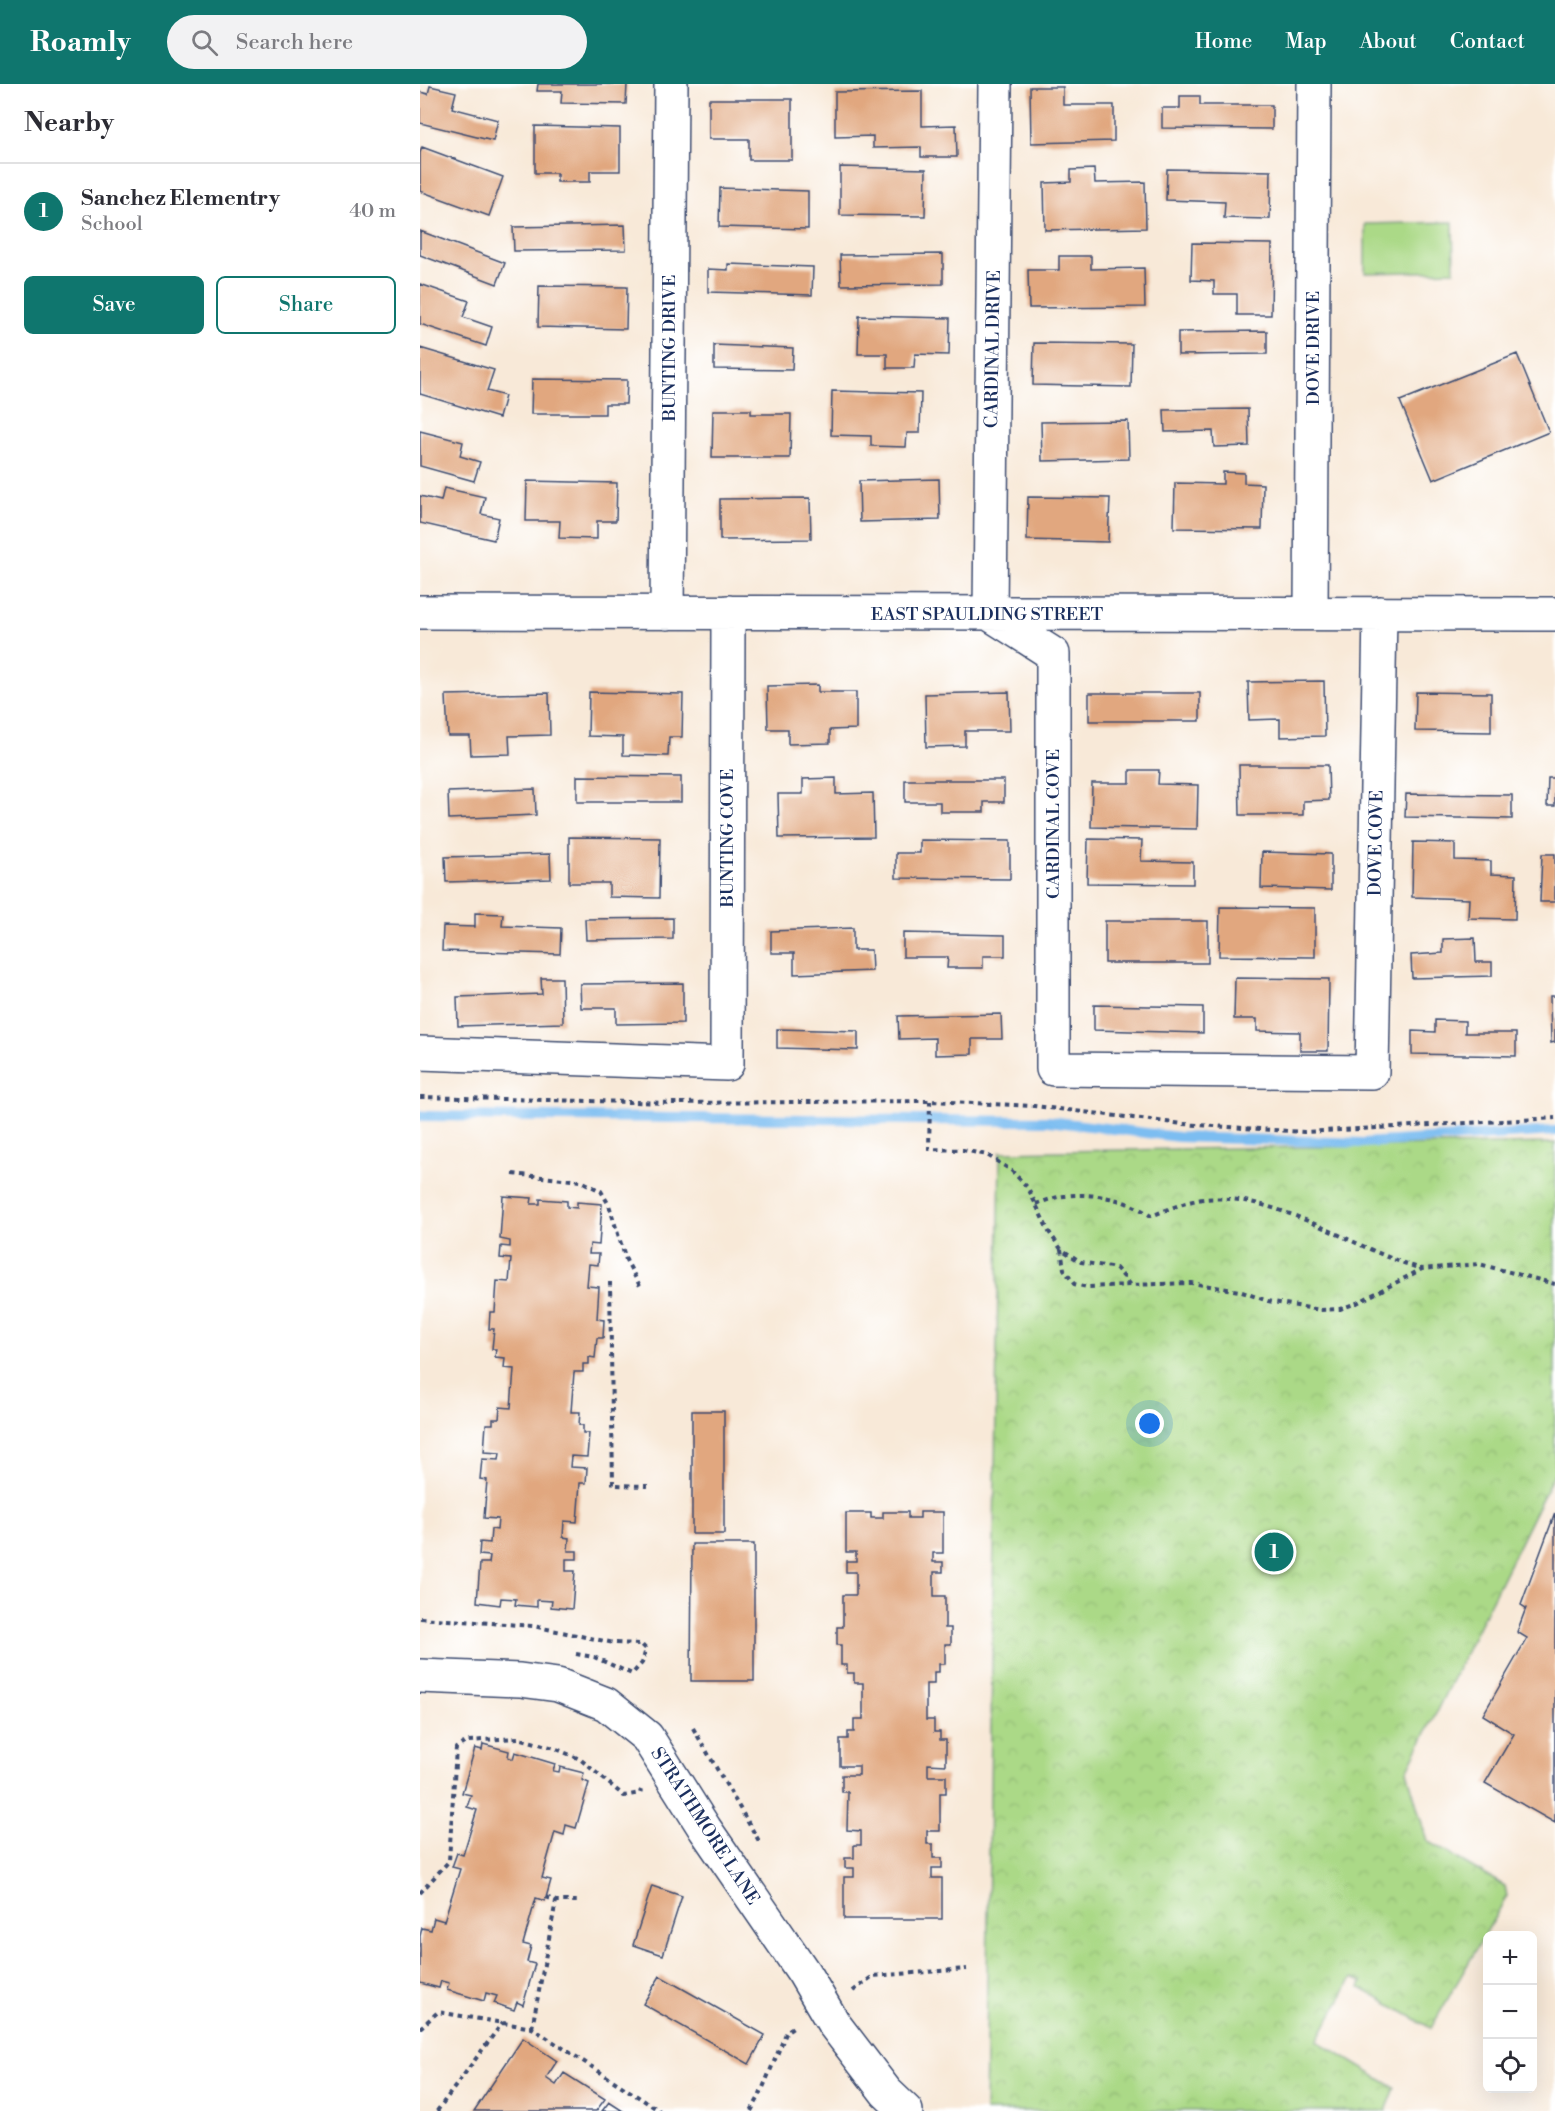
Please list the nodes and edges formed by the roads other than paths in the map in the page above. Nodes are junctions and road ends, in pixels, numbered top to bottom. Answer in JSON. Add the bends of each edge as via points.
{"nodes":[{"id":1,"x":671,"y":84,"type":"edge"},
{"id":2,"x":995,"y":84,"type":"edge"},
{"id":3,"x":1314,"y":84,"type":"edge"},
{"id":4,"x":420,"y":612,"type":"edge"},
{"id":5,"x":728,"y":612,"type":"junction"},
{"id":6,"x":667,"y":613,"type":"junction"},
{"id":7,"x":1311,"y":613,"type":"junction"},
{"id":8,"x":1380,"y":613,"type":"junction"},
{"id":9,"x":990,"y":614,"type":"junction"},
{"id":10,"x":1555,"y":614,"type":"edge"},
{"id":11,"x":420,"y":1053,"type":"edge"},
{"id":12,"x":1053,"y":1069,"type":"joint"},
{"id":13,"x":420,"y":1676,"type":"edge"},
{"id":14,"x":906,"y":2111,"type":"edge"}],
"edges":[{"from":1,"to":6,"type":"street","name":"BUNTING DRIVE"},
{"from":2,"to":9,"type":"street","name":"CARDINAL DRIVE"},
{"from":3,"to":7,"type":"street","name":"DOVE DRIVE"},
{"from":4,"to":6,"type":"street","name":"EAST SPAULDING STREET"},
{"from":5,"to":6,"type":"street","name":"EAST SPAULDING STREET"},
{"from":5,"to":9,"type":"street","name":"EAST SPAULDING STREET"},
{"from":5,"to":11,"type":"street","name":"BUNTING COVE","via":[[727,1064]]},
{"from":7,"to":8,"type":"street","name":"EAST SPAULDING STREET"},
{"from":7,"to":9,"type":"street","name":"EAST SPAULDING STREET"},
{"from":8,"to":10,"type":"street","name":"EAST SPAULDING STREET"},
{"from":8,"to":12,"type":"street","name":"DOVE COVE","via":[[1372,1072]]},
{"from":9,"to":12,"type":"street","name":"CARDINAL COVE","via":[[1053,654]]},
{"from":13,"to":14,"type":"street","name":"STRATHMORE LANE","via":[[558,1685],[606,1704],[647,1737],[834,2024],[885,2092]]}]}
